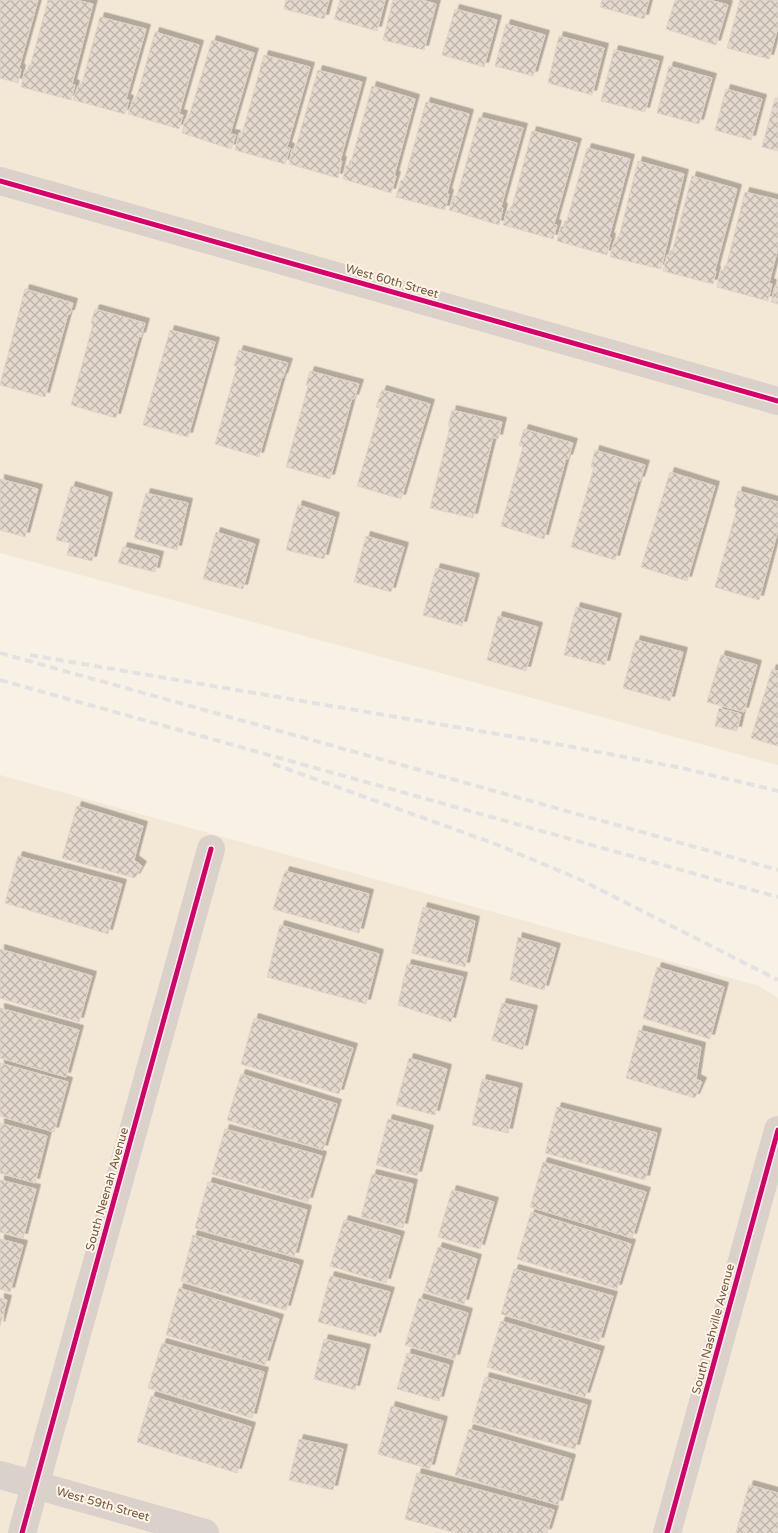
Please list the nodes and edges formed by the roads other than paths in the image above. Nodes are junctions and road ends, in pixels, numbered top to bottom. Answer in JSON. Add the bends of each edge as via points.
{"nodes":[{"id":1,"x":0,"y":181,"type":"edge"},
{"id":2,"x":778,"y":401,"type":"edge"},
{"id":3,"x":211,"y":849,"type":"dead end"},
{"id":4,"x":778,"y":1130,"type":"edge"},
{"id":5,"x":0,"y":1475,"type":"edge"},
{"id":6,"x":35,"y":1486,"type":"junction"},
{"id":7,"x":22,"y":1533,"type":"edge"},
{"id":8,"x":205,"y":1533,"type":"edge"},
{"id":9,"x":667,"y":1533,"type":"edge"}],
"edges":[{"from":1,"to":2,"type":"street","name":"West 60th Street"},
{"from":3,"to":6,"type":"street","name":"South Neenah Avenue"},
{"from":4,"to":9,"type":"street","name":"South Nashville Avenue"},
{"from":5,"to":6,"type":"street","name":"West 59th Street"},
{"from":6,"to":7,"type":"street","name":"South Neenah Avenue"},
{"from":6,"to":8,"type":"street","name":"West 59th Street"}]}
